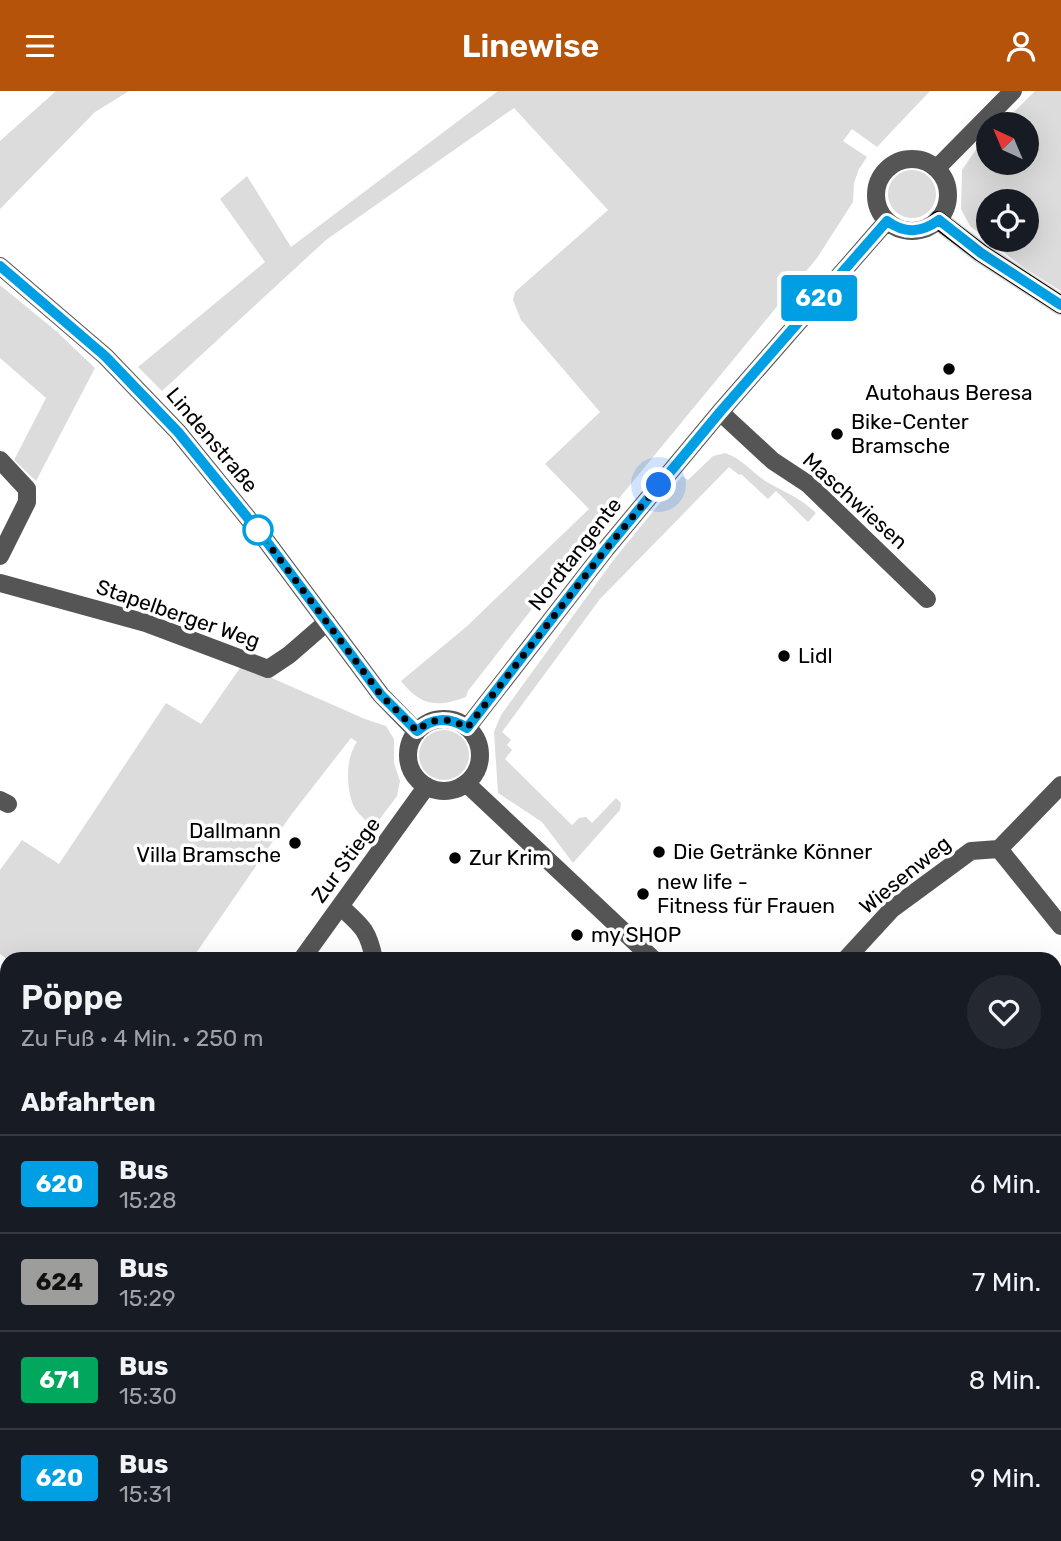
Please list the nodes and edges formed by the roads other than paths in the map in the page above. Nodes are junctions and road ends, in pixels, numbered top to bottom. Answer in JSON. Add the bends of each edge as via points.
{"nodes":[{"id":1,"x":1013,"y":91,"type":"edge"},
{"id":2,"x":937,"y":168,"type":"junction"},
{"id":3,"x":939,"y":220,"type":"junction"},
{"id":4,"x":887,"y":221,"type":"junction"},
{"id":5,"x":0,"y":266,"type":"edge"},
{"id":6,"x":1061,"y":305,"type":"edge"},
{"id":7,"x":720,"y":412,"type":"junction"},
{"id":8,"x":0,"y":460,"type":"edge"},
{"id":9,"x":0,"y":556,"type":"edge"},
{"id":10,"x":0,"y":583,"type":"edge"},
{"id":11,"x":927,"y":599,"type":"dead end"},
{"id":12,"x":327,"y":622,"type":"junction"},
{"id":13,"x":467,"y":728,"type":"junction"},
{"id":14,"x":417,"y":731,"type":"junction"},
{"id":15,"x":466,"y":783,"type":"junction"},
{"id":16,"x":1061,"y":785,"type":"edge"},
{"id":17,"x":426,"y":787,"type":"junction"},
{"id":18,"x":999,"y":849,"type":"junction"},
{"id":19,"x":341,"y":907,"type":"junction"},
{"id":20,"x":1061,"y":926,"type":"edge"},
{"id":21,"x":307,"y":952,"type":"edge"},
{"id":22,"x":372,"y":952,"type":"edge"},
{"id":23,"x":646,"y":952,"type":"edge"},
{"id":24,"x":852,"y":952,"type":"edge"}],
"edges":[{"from":1,"to":2,"type":"street"},
{"from":2,"to":3,"type":"street","via":[[944,177],[948,199]]},
{"from":2,"to":4,"type":"street","via":[[918,159],[888,168],[876,195]]},
{"from":3,"to":4,"type":"street","via":[[919,230]]},
{"from":3,"to":6,"type":"main road"},
{"from":4,"to":7,"type":"street","name":"Nordtangente"},
{"from":5,"to":12,"type":"street","name":"Lindenstraße","via":[[105,356],[178,432]]},
{"from":7,"to":11,"type":"street","name":"Maschwiesen","via":[[773,461],[808,484]]},
{"from":7,"to":13,"type":"street","name":"Nordtangente"},
{"from":8,"to":9,"type":"street","via":[[27,489],[27,502]]},
{"from":10,"to":12,"type":"street","name":"Stapelberger Weg","via":[[146,623],[268,669]]},
{"from":12,"to":14,"type":"street","name":"Lindenstraße","via":[[381,695]]},
{"from":13,"to":14,"type":"street","via":[[438,720]]},
{"from":13,"to":15,"type":"street","via":[[480,756]]},
{"from":14,"to":17,"type":"street","via":[[408,760],[417,780]]},
{"from":15,"to":17,"type":"street","via":[[447,791]]},
{"from":15,"to":23,"type":"street"},
{"from":16,"to":18,"type":"street"},
{"from":17,"to":19,"type":"street","name":"Zur Stiege"},
{"from":18,"to":20,"type":"street"},
{"from":18,"to":24,"type":"street","name":"Wiesenweg","via":[[971,851],[892,909]]},
{"from":19,"to":21,"type":"street","name":"Zur Stiege"},
{"from":19,"to":22,"type":"street","via":[[362,926]]}]}
